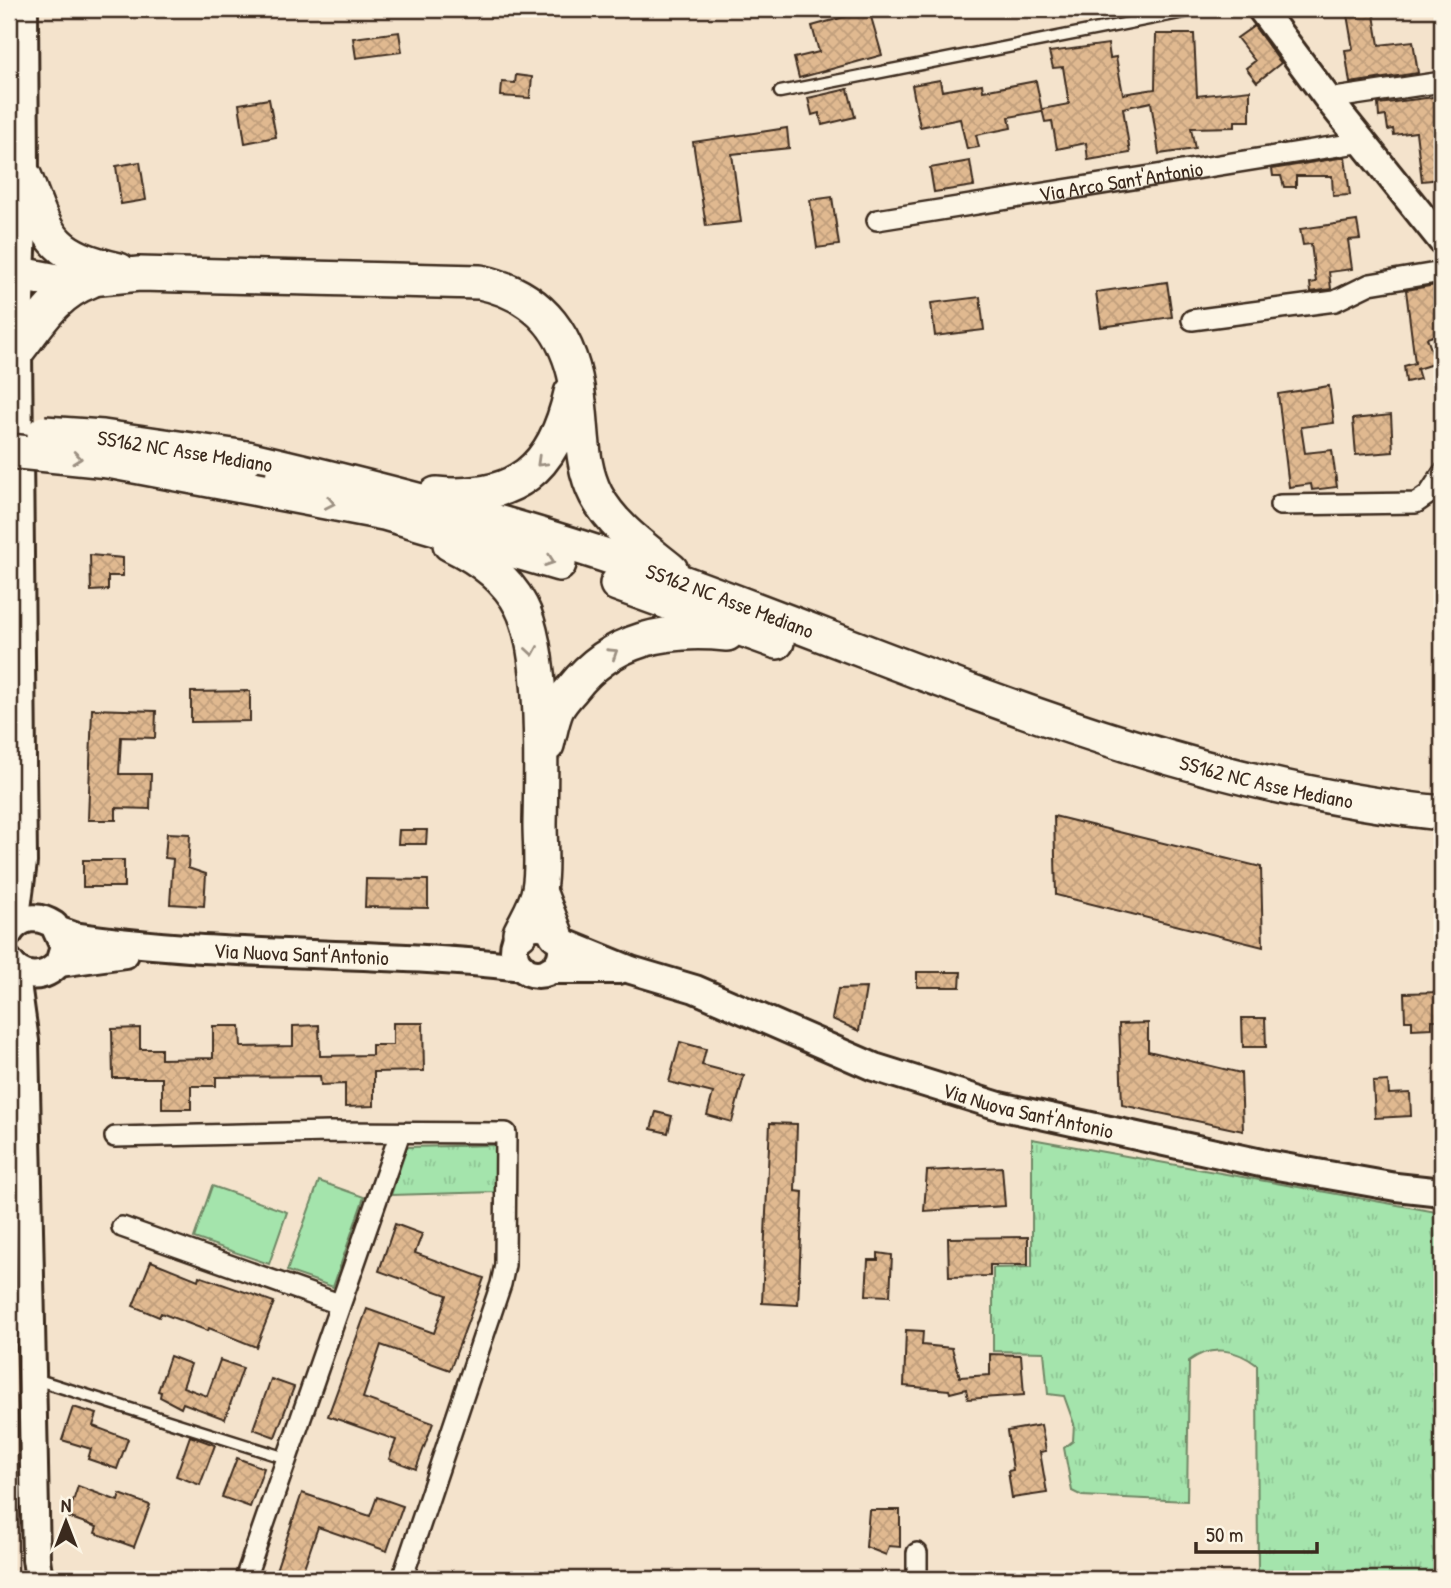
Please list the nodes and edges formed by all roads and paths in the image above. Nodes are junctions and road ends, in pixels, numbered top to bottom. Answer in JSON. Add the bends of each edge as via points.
{"nodes":[{"id":1,"x":24,"y":9,"type":"edge"},
{"id":2,"x":1200,"y":9,"type":"edge"},
{"id":3,"x":1261,"y":9,"type":"edge"},
{"id":4,"x":1442,"y":82,"type":"edge"},
{"id":5,"x":780,"y":92,"type":"dead end"},
{"id":6,"x":1328,"y":99,"type":"junction"},
{"id":7,"x":1363,"y":142,"type":"junction"},
{"id":8,"x":25,"y":177,"type":"junction"},
{"id":9,"x":877,"y":220,"type":"dead end"},
{"id":10,"x":1442,"y":241,"type":"edge"},
{"id":11,"x":17,"y":264,"type":"edge"},
{"id":12,"x":93,"y":272,"type":"junction"},
{"id":13,"x":1442,"y":272,"type":"edge"},
{"id":14,"x":1192,"y":320,"type":"dead end"},
{"id":15,"x":18,"y":350,"type":"junction"},
{"id":16,"x":574,"y":377,"type":"junction"},
{"id":17,"x":9,"y":431,"type":"edge"},
{"id":18,"x":9,"y":451,"type":"edge"},
{"id":19,"x":1442,"y":474,"type":"edge"},
{"id":20,"x":386,"y":502,"type":"junction"},
{"id":21,"x":1280,"y":505,"type":"dead end"},
{"id":22,"x":15,"y":513,"type":"edge"},
{"id":23,"x":690,"y":584,"type":"junction"},
{"id":24,"x":768,"y":639,"type":"junction"},
{"id":25,"x":541,"y":768,"type":"junction"},
{"id":26,"x":1442,"y":813,"type":"edge"},
{"id":27,"x":1442,"y":832,"type":"edge"},
{"id":28,"x":23,"y":862,"type":"junction"},
{"id":29,"x":539,"y":891,"type":"junction"},
{"id":30,"x":53,"y":926,"type":"junction"},
{"id":31,"x":12,"y":928,"type":"edge"},
{"id":32,"x":518,"y":936,"type":"junction"},
{"id":33,"x":558,"y":938,"type":"junction"},
{"id":34,"x":168,"y":949,"type":"junction"},
{"id":35,"x":436,"y":958,"type":"junction"},
{"id":36,"x":12,"y":965,"type":"edge"},
{"id":37,"x":522,"y":967,"type":"junction"},
{"id":38,"x":53,"y":969,"type":"junction"},
{"id":39,"x":550,"y":970,"type":"junction"},
{"id":40,"x":631,"y":970,"type":"junction"},
{"id":41,"x":25,"y":1041,"type":"junction"},
{"id":42,"x":400,"y":1133,"type":"junction"},
{"id":43,"x":115,"y":1137,"type":"dead end"},
{"id":44,"x":1442,"y":1192,"type":"edge"},
{"id":45,"x":122,"y":1227,"type":"dead end"},
{"id":46,"x":339,"y":1304,"type":"junction"},
{"id":47,"x":31,"y":1377,"type":"junction"},
{"id":48,"x":286,"y":1458,"type":"junction"},
{"id":49,"x":917,"y":1553,"type":"dead end"},
{"id":50,"x":36,"y":1573,"type":"edge"},
{"id":51,"x":245,"y":1579,"type":"edge"},
{"id":52,"x":402,"y":1579,"type":"edge"},
{"id":53,"x":917,"y":1579,"type":"edge"}],
"edges":[{"from":1,"to":8,"type":"street"},
{"from":2,"to":5,"type":"lane"},
{"from":3,"to":6,"type":"street"},
{"from":4,"to":6,"type":"street"},
{"from":6,"to":7,"type":"street"},
{"from":7,"to":9,"type":"street","name":"Via Arco Sant'Antonio"},
{"from":7,"to":10,"type":"street"},
{"from":8,"to":11,"type":"street"},
{"from":8,"to":12,"type":"highway","via":[[53,241]]},
{"from":11,"to":12,"type":"highway","via":[[56,261]]},
{"from":11,"to":15,"type":"street"},
{"from":12,"to":15,"type":"highway","via":[[53,302]]},
{"from":12,"to":16,"type":"highway","via":[[480,282],[506,287],[550,319],[566,344]]},
{"from":13,"to":14,"type":"street","via":[[1370,284],[1335,301]]},
{"from":15,"to":22,"type":"street"},
{"from":16,"to":20,"type":"highway","one_way":true,"via":[[565,420],[551,453],[527,476],[483,492]]},
{"from":16,"to":23,"type":"highway","via":[[585,464],[595,493],[618,525]]},
{"from":17,"to":20,"type":"highway","name":"SS162 NC Asse Mediano","bridge":true,"via":[[103,437],[247,458]]},
{"from":18,"to":20,"type":"highway","name":"SS162 NC Asse Mediano","one_way":true,"bridge":true,"via":[[108,461],[263,490]]},
{"from":19,"to":21,"type":"street","via":[[1429,494],[1416,503]]},
{"from":20,"to":23,"type":"highway","name":"SS162 NC Asse Mediano","via":[[518,527]]},
{"from":20,"to":24,"type":"highway","name":"SS162 NC Asse Mediano","one_way":true},
{"from":20,"to":25,"type":"highway","one_way":true,"via":[[471,554],[498,575],[522,607],[538,695]]},
{"from":22,"to":28,"type":"street"},
{"from":23,"to":26,"type":"highway","name":"SS162 NC Asse Mediano","via":[[932,677],[1161,756],[1319,794]]},
{"from":25,"to":24,"type":"highway","one_way":true,"via":[[558,708],[583,675],[616,649],[653,635],[688,631]]},
{"from":24,"to":27,"type":"highway","name":"SS162 NC Asse Mediano","via":[[1016,728],[1206,789],[1315,813]]},
{"from":25,"to":29,"type":"highway"},
{"from":28,"to":30,"type":"street"},
{"from":28,"to":31,"type":"street"},
{"from":29,"to":32,"type":"highway"},
{"from":29,"to":33,"type":"highway"},
{"from":30,"to":31,"type":"street","name":"Via Nuova Sant'Antonio","via":[[31,918]]},
{"from":30,"to":34,"type":"street","name":"Via Nuova Sant'Antonio"},
{"from":30,"to":38,"type":"street","via":[[64,947]]},
{"from":32,"to":33,"type":"street","name":"Via Nuova Sant'Antonio","via":[[542,926]]},
{"from":32,"to":35,"type":"street","name":"Via Nuova Sant'Antonio"},
{"from":32,"to":37,"type":"street","via":[[514,954]]},
{"from":33,"to":39,"type":"street","via":[[561,958]]},
{"from":33,"to":40,"type":"street","name":"Via Nuova Sant'Antonio"},
{"from":34,"to":35,"type":"street","name":"Via Nuova Sant'Antonio"},
{"from":34,"to":38,"type":"street","name":"Via Nuova Sant'Antonio"},
{"from":35,"to":37,"type":"street","name":"Via Nuova Sant'Antonio"},
{"from":36,"to":38,"type":"street","name":"Via Nuova Sant'Antonio","via":[[30,976]]},
{"from":36,"to":41,"type":"street"},
{"from":37,"to":39,"type":"street","name":"Via Nuova Sant'Antonio","via":[[536,974]]},
{"from":38,"to":41,"type":"street","via":[[32,1005]]},
{"from":39,"to":40,"type":"street","name":"Via Nuova Sant'Antonio"},
{"from":40,"to":44,"type":"street","name":"Via Nuova Sant'Antonio","via":[[708,994],[874,1067],[999,1106],[1261,1163]]},
{"from":41,"to":47,"type":"street"},
{"from":42,"to":43,"type":"street"},
{"from":42,"to":46,"type":"street"},
{"from":42,"to":52,"type":"street","via":[[506,1133],[501,1284]]},
{"from":45,"to":46,"type":"street"},
{"from":46,"to":48,"type":"street"},
{"from":47,"to":48,"type":"lane"},
{"from":47,"to":50,"type":"street"},
{"from":48,"to":51,"type":"street"},
{"from":49,"to":53,"type":"street"}]}
